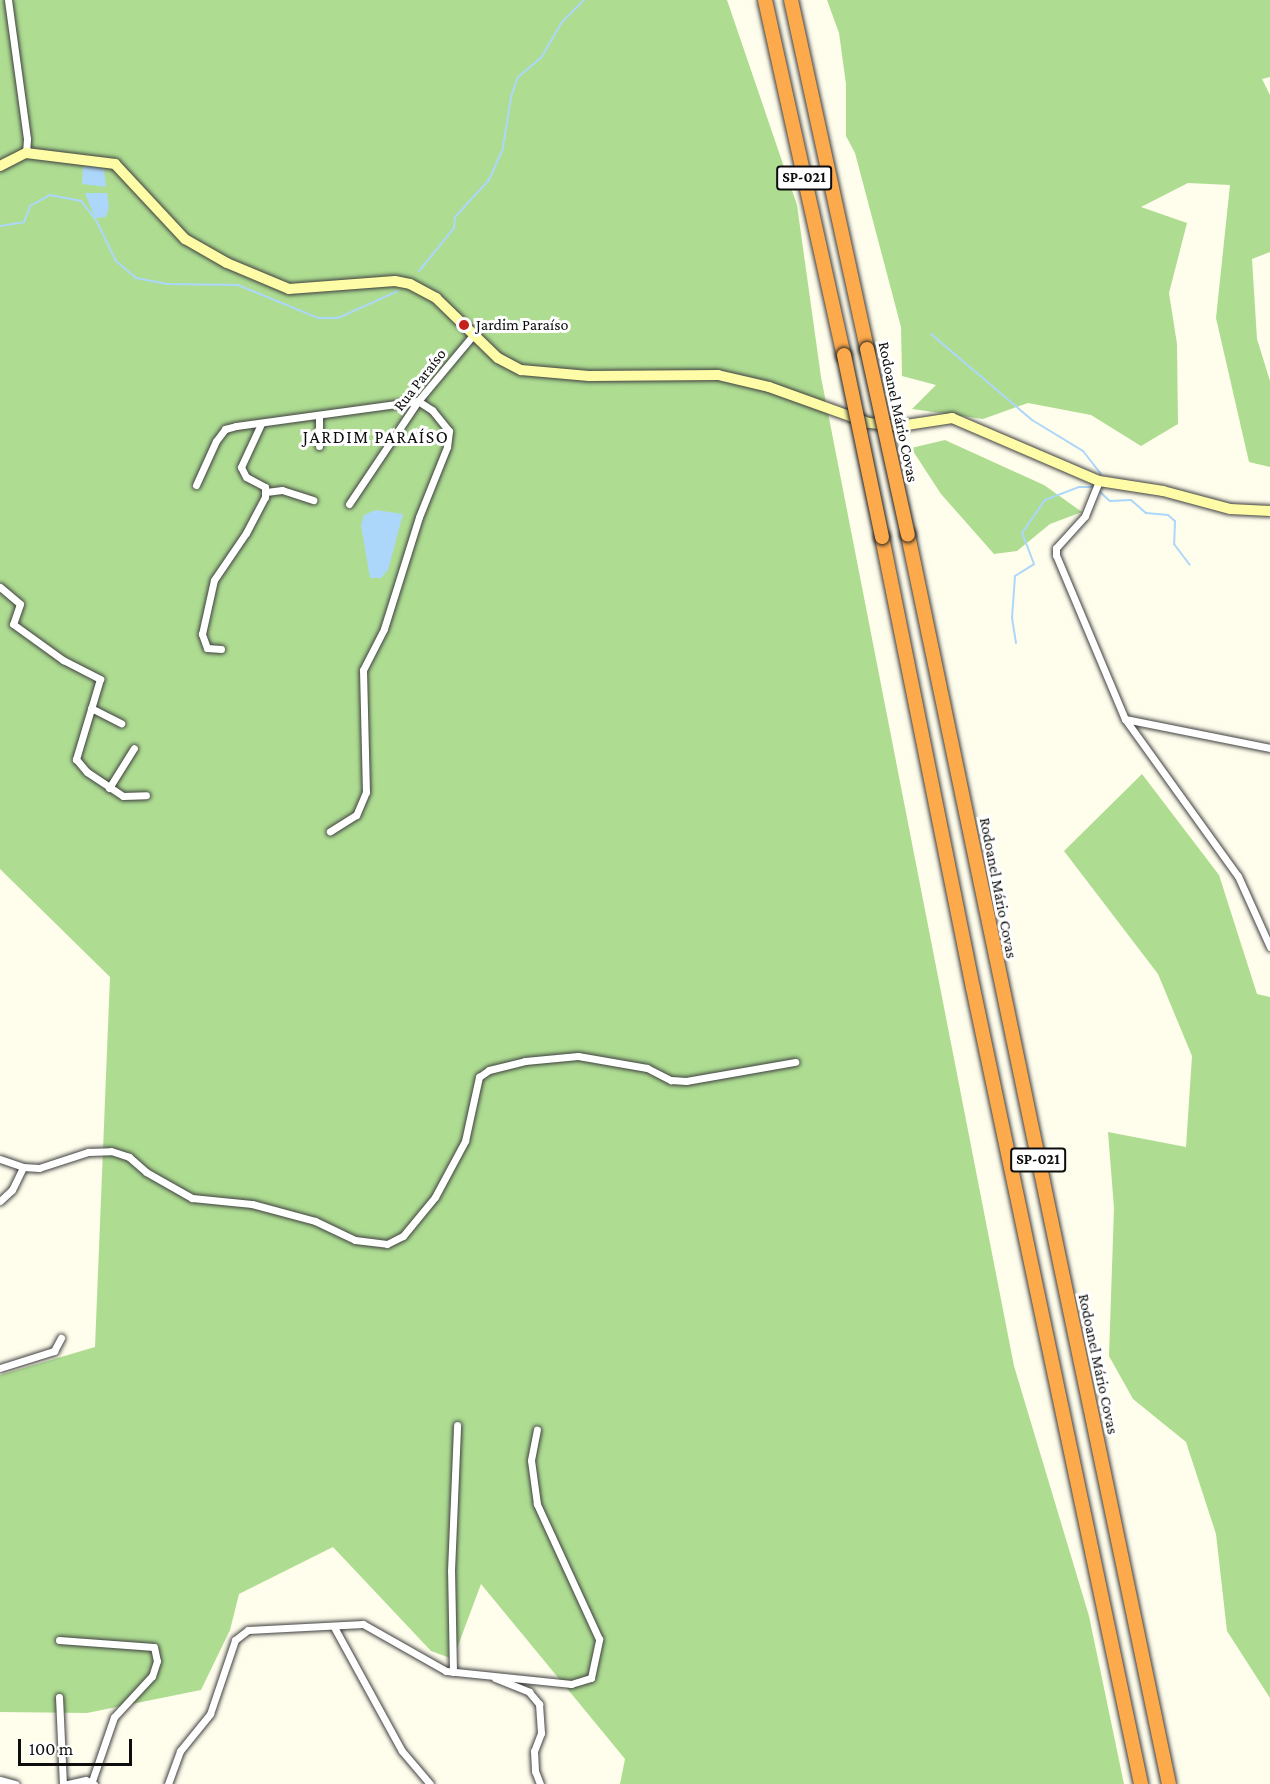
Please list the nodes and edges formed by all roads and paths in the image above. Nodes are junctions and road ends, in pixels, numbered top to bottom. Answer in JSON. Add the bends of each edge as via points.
{"nodes":[{"id":1,"x":8,"y":0,"type":"edge"},
{"id":2,"x":765,"y":0,"type":"edge"},
{"id":3,"x":791,"y":0,"type":"edge"},
{"id":4,"x":26,"y":153,"type":"junction"},
{"id":5,"x":0,"y":166,"type":"edge"},
{"id":6,"x":474,"y":334,"type":"junction"},
{"id":7,"x":418,"y":401,"type":"junction"},
{"id":8,"x":319,"y":416,"type":"junction"},
{"id":9,"x":261,"y":424,"type":"junction"},
{"id":10,"x":319,"y":446,"type":"dead end"},
{"id":11,"x":1098,"y":481,"type":"junction"},
{"id":12,"x":196,"y":485,"type":"dead end"},
{"id":13,"x":266,"y":492,"type":"junction"},
{"id":14,"x":313,"y":500,"type":"dead end"},
{"id":15,"x":349,"y":504,"type":"dead end"},
{"id":16,"x":1270,"y":511,"type":"edge"},
{"id":17,"x":0,"y":587,"type":"edge"},
{"id":18,"x":221,"y":649,"type":"dead end"},
{"id":19,"x":91,"y":708,"type":"junction"},
{"id":20,"x":1125,"y":719,"type":"junction"},
{"id":21,"x":121,"y":723,"type":"dead end"},
{"id":22,"x":134,"y":748,"type":"dead end"},
{"id":23,"x":1270,"y":748,"type":"edge"},
{"id":24,"x":109,"y":788,"type":"junction"},
{"id":25,"x":146,"y":795,"type":"dead end"},
{"id":26,"x":330,"y":831,"type":"dead end"},
{"id":27,"x":1270,"y":946,"type":"edge"},
{"id":28,"x":795,"y":1062,"type":"dead end"},
{"id":29,"x":0,"y":1159,"type":"edge"},
{"id":30,"x":23,"y":1167,"type":"junction"},
{"id":31,"x":0,"y":1200,"type":"edge"},
{"id":32,"x":61,"y":1338,"type":"dead end"},
{"id":33,"x":0,"y":1368,"type":"edge"},
{"id":34,"x":456,"y":1425,"type":"dead end"},
{"id":35,"x":537,"y":1430,"type":"dead end"},
{"id":36,"x":334,"y":1627,"type":"junction"},
{"id":37,"x":59,"y":1640,"type":"dead end"},
{"id":38,"x":453,"y":1672,"type":"junction"},
{"id":39,"x":492,"y":1677,"type":"junction"},
{"id":40,"x":59,"y":1697,"type":"dead end"},
{"id":41,"x":0,"y":1780,"type":"edge"},
{"id":42,"x":93,"y":1782,"type":"edge"},
{"id":43,"x":15,"y":1784,"type":"edge"},
{"id":44,"x":66,"y":1784,"type":"edge"},
{"id":45,"x":168,"y":1784,"type":"edge"},
{"id":46,"x":430,"y":1784,"type":"edge"},
{"id":47,"x":540,"y":1784,"type":"edge"},
{"id":48,"x":1141,"y":1784,"type":"edge"},
{"id":49,"x":1169,"y":1784,"type":"edge"}],
"edges":[{"from":1,"to":4,"type":"street"},
{"from":2,"to":48,"type":"highway","number":"SP-021","bridge":true,"via":[[844,355]]},
{"from":3,"to":49,"type":"highway","name":"Rodoanel Mário Covas","number":"SP-021","bridge":true,"via":[[908,535]]},
{"from":4,"to":5,"type":"main road"},
{"from":4,"to":6,"type":"main road","via":[[115,164],[192,244],[271,283],[310,290],[403,282],[436,298]]},
{"from":6,"to":7,"type":"street","name":"Rua Paraíso"},
{"from":6,"to":11,"type":"main road","via":[[498,358],[521,370],[589,376],[718,375],[770,387],[869,423],[900,426],[944,418],[967,422]]},
{"from":7,"to":8,"type":"street"},
{"from":7,"to":15,"type":"street","name":"Rua Paraíso"},
{"from":7,"to":26,"type":"street","via":[[441,419],[450,437],[419,517],[384,630],[363,670],[366,792],[356,815]]},
{"from":8,"to":9,"type":"street"},
{"from":8,"to":10,"type":"street"},
{"from":9,"to":12,"type":"street","via":[[225,429]]},
{"from":9,"to":13,"type":"street","via":[[241,467],[246,477]]},
{"from":11,"to":16,"type":"main road","via":[[1163,491],[1230,509]]},
{"from":11,"to":20,"type":"street","via":[[1084,516],[1056,548],[1056,555]]},
{"from":13,"to":14,"type":"street","via":[[282,490]]},
{"from":13,"to":18,"type":"street","via":[[246,533],[218,571],[211,588],[202,640],[211,650]]},
{"from":17,"to":19,"type":"street","via":[[20,604],[13,624],[63,660],[99,678]]},
{"from":19,"to":21,"type":"street"},
{"from":19,"to":24,"type":"street","via":[[76,759]]},
{"from":20,"to":23,"type":"street"},
{"from":20,"to":27,"type":"street","via":[[1238,876]]},
{"from":22,"to":24,"type":"street"},
{"from":24,"to":25,"type":"street","via":[[123,796]]},
{"from":28,"to":30,"type":"street","via":[[686,1081],[671,1080],[647,1068],[578,1056],[536,1059],[489,1070],[479,1077],[465,1142],[435,1197],[403,1236],[387,1244],[355,1240],[315,1221],[252,1204],[192,1198],[111,1150],[88,1152],[39,1168]]},
{"from":29,"to":30,"type":"street"},
{"from":30,"to":31,"type":"street","via":[[12,1190]]},
{"from":32,"to":33,"type":"street","via":[[54,1351]]},
{"from":34,"to":38,"type":"street","via":[[451,1570]]},
{"from":35,"to":39,"type":"street","via":[[531,1460],[537,1504],[592,1621],[599,1639],[598,1654],[591,1678],[584,1682]]},
{"from":36,"to":38,"type":"street","via":[[373,1627],[433,1666]]},
{"from":36,"to":45,"type":"street","via":[[242,1634],[235,1640],[210,1714],[180,1751]]},
{"from":36,"to":46,"type":"street","via":[[402,1751]]},
{"from":37,"to":42,"type":"street","via":[[154,1647],[157,1661],[152,1676],[114,1717]]},
{"from":38,"to":39,"type":"street"},
{"from":39,"to":47,"type":"street","via":[[529,1692],[539,1704],[541,1733],[535,1761]]},
{"from":40,"to":44,"type":"street"},
{"from":41,"to":43,"type":"street"},
{"from":42,"to":44,"type":"street"}]}
